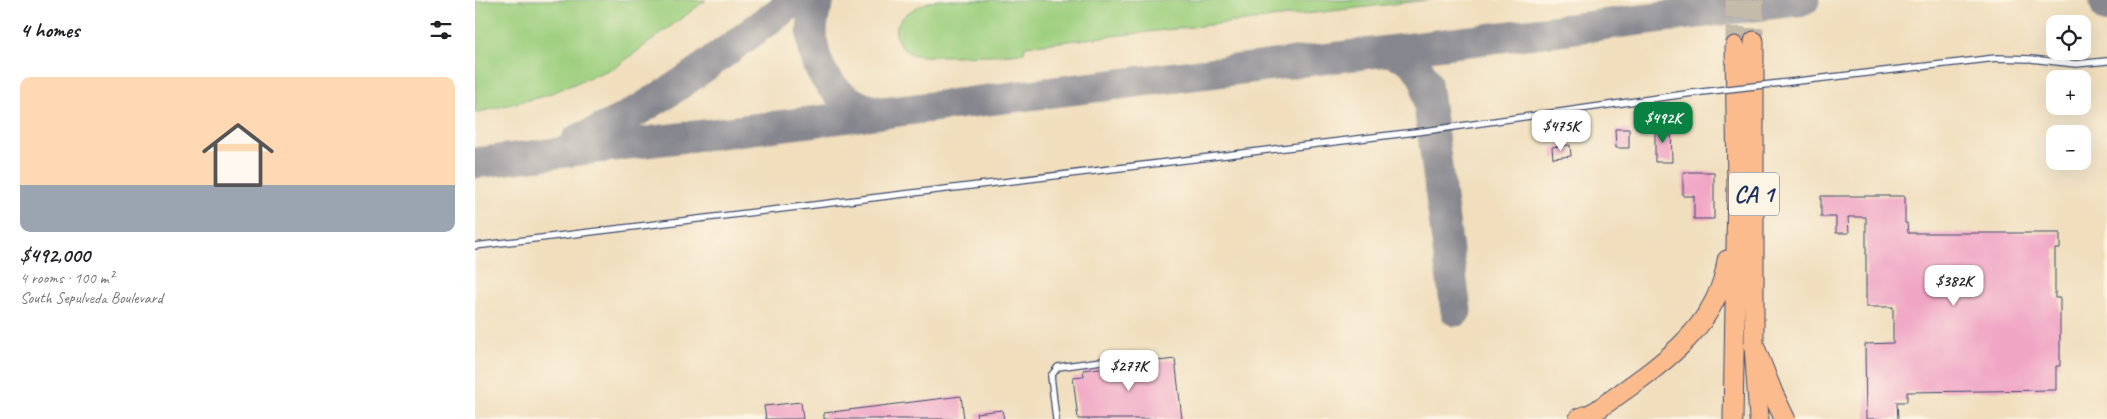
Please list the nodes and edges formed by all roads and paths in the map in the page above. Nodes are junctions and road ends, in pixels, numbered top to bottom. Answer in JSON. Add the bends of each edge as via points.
{"nodes":[{"id":1,"x":1755,"y":41,"type":"tunnel mouth"},
{"id":2,"x":1735,"y":46,"type":"tunnel mouth"},
{"id":3,"x":2107,"y":61,"type":"edge"},
{"id":4,"x":1737,"y":187,"type":"junction"},
{"id":5,"x":475,"y":246,"type":"edge"},
{"id":6,"x":1754,"y":346,"type":"junction"},
{"id":7,"x":1123,"y":358,"type":"dead end"},
{"id":8,"x":1585,"y":417,"type":"edge"},
{"id":9,"x":1056,"y":419,"type":"edge"},
{"id":10,"x":1733,"y":419,"type":"edge"},
{"id":11,"x":1759,"y":419,"type":"edge"},
{"id":12,"x":1785,"y":419,"type":"edge"}],
"edges":[{"from":1,"to":6,"type":"highway","number":"CA 1"},
{"from":2,"to":4,"type":"highway","number":"CA 1"},
{"from":3,"to":5,"type":"lane","bridge":true,"via":[[2076,64],[1996,58],[1693,92],[1432,130]]},
{"from":4,"to":8,"type":"highway","via":[[1726,274],[1708,314],[1673,354]]},
{"from":4,"to":10,"type":"highway","number":"CA 1"},
{"from":6,"to":11,"type":"highway","number":"CA 1"},
{"from":6,"to":12,"type":"highway"},
{"from":7,"to":9,"type":"lane","via":[[1058,367],[1051,376]]}]}
